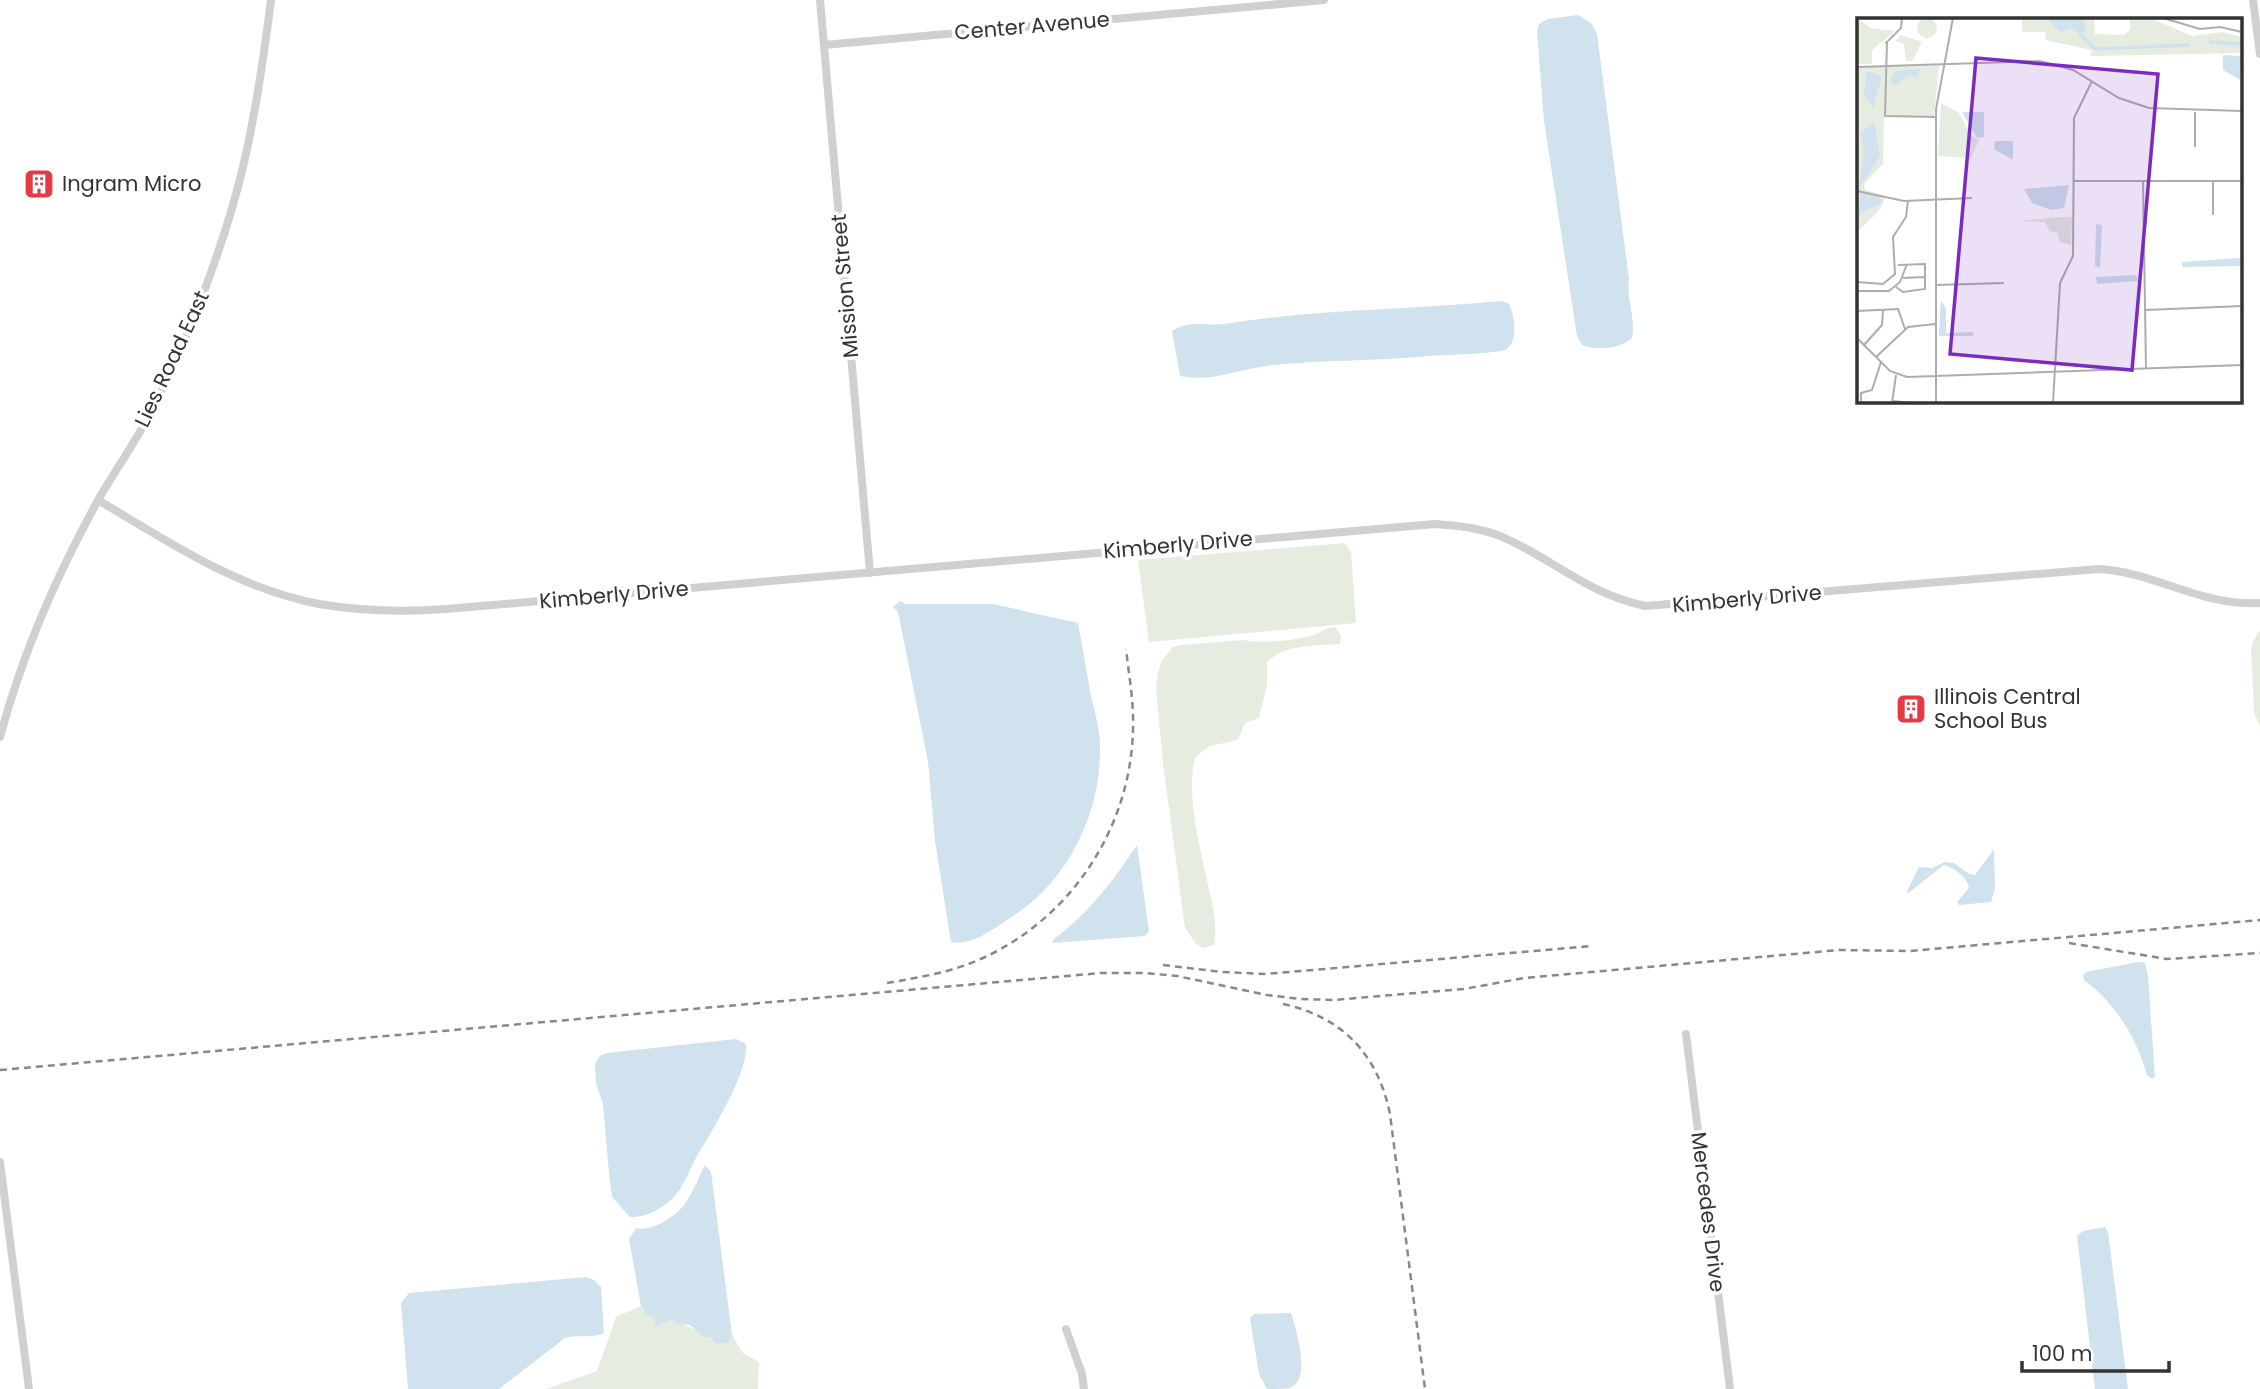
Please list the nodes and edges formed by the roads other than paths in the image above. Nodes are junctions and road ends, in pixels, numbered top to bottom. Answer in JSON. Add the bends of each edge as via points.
{"nodes":[{"id":1,"x":271,"y":0,"type":"edge"},
{"id":2,"x":820,"y":0,"type":"edge"},
{"id":3,"x":1324,"y":0,"type":"edge"},
{"id":4,"x":2253,"y":0,"type":"edge"},
{"id":5,"x":824,"y":45,"type":"junction"},
{"id":6,"x":2260,"y":54,"type":"edge"},
{"id":7,"x":98,"y":500,"type":"junction"},
{"id":8,"x":870,"y":573,"type":"junction"},
{"id":9,"x":2260,"y":603,"type":"edge"},
{"id":10,"x":0,"y":737,"type":"edge"},
{"id":11,"x":1686,"y":1034,"type":"dead end"},
{"id":12,"x":0,"y":1162,"type":"edge"},
{"id":13,"x":1066,"y":1329,"type":"dead end"},
{"id":14,"x":30,"y":1389,"type":"edge"},
{"id":15,"x":1084,"y":1389,"type":"edge"},
{"id":16,"x":1730,"y":1389,"type":"edge"}],
"edges":[{"from":1,"to":7,"type":"street","name":"Lies Road East","via":[[256,106],[220,244],[153,408]]},
{"from":2,"to":5,"type":"street","name":"Mission Street"},
{"from":3,"to":5,"type":"street","name":"Center Avenue"},
{"from":4,"to":6,"type":"street"},
{"from":5,"to":8,"type":"street","name":"Mission Street"},
{"from":7,"to":8,"type":"street","name":"Kimberly Drive","via":[[245,580],[317,603],[388,611]]},
{"from":7,"to":10,"type":"street","name":"Lies Road East","via":[[38,621]]},
{"from":8,"to":9,"type":"street","name":"Kimberly Drive","via":[[1435,524],[1467,526],[1508,539],[1592,589],[1645,606],[2099,569],[2131,572],[2220,602]]},
{"from":11,"to":16,"type":"street","name":"Mercedes Drive"},
{"from":12,"to":14,"type":"street"},
{"from":13,"to":15,"type":"street"}]}
